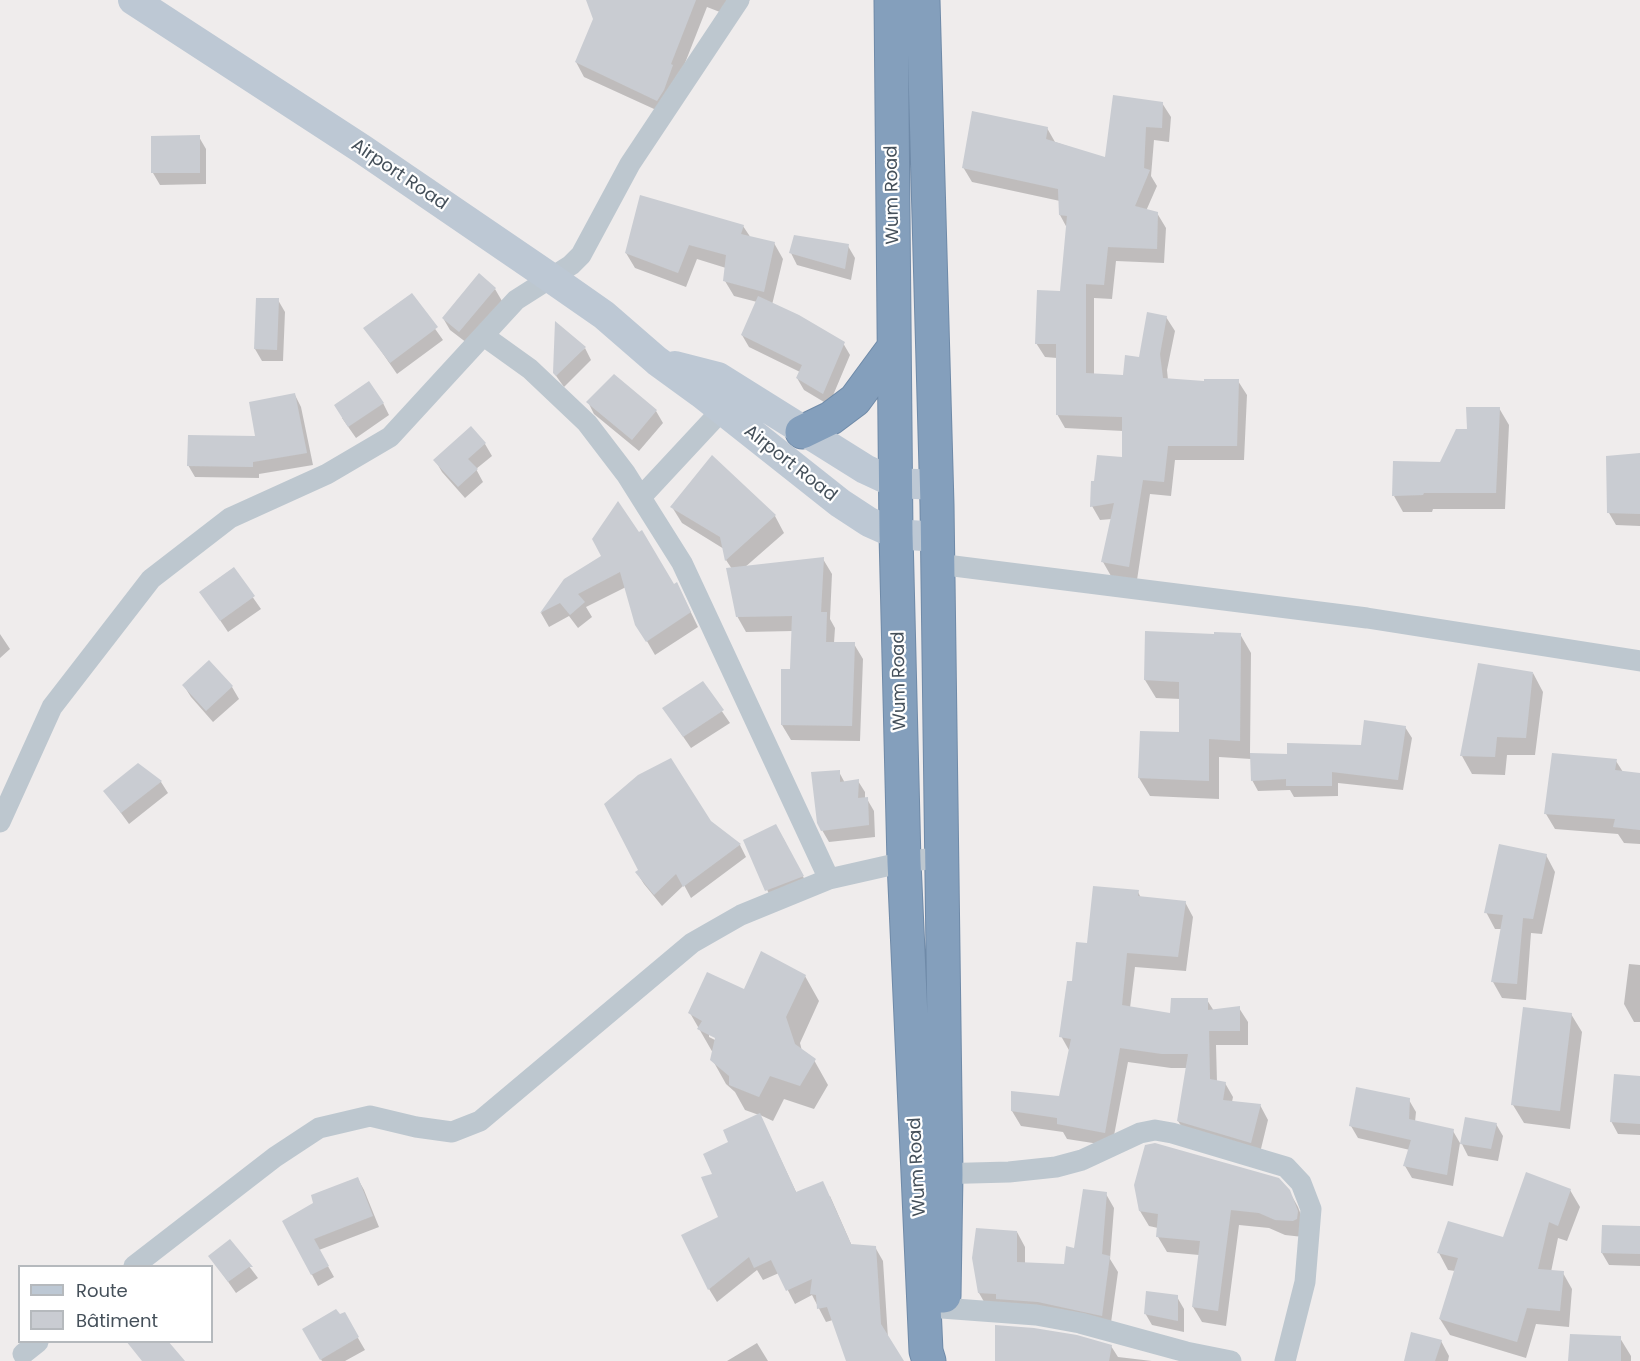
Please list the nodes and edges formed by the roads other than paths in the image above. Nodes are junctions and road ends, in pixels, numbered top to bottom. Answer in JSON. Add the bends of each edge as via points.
{"nodes":[{"id":1,"x":133,"y":0,"type":"edge"},
{"id":2,"x":740,"y":0,"type":"edge"},
{"id":3,"x":891,"y":0,"type":"edge"},
{"id":4,"x":923,"y":0,"type":"edge"},
{"id":5,"x":551,"y":278,"type":"junction"},
{"id":6,"x":484,"y":336,"type":"junction"},
{"id":7,"x":894,"y":347,"type":"junction"},
{"id":8,"x":657,"y":361,"type":"junction"},
{"id":9,"x":722,"y":410,"type":"junction"},
{"id":10,"x":802,"y":432,"type":"junction"},
{"id":11,"x":895,"y":483,"type":"junction"},
{"id":12,"x":937,"y":485,"type":"junction"},
{"id":13,"x":641,"y":497,"type":"junction"},
{"id":14,"x":896,"y":534,"type":"junction"},
{"id":15,"x":938,"y":550,"type":"junction"},
{"id":16,"x":1640,"y":661,"type":"edge"},
{"id":17,"x":0,"y":822,"type":"edge"},
{"id":18,"x":943,"y":857,"type":"junction"},
{"id":19,"x":904,"y":862,"type":"junction"},
{"id":20,"x":829,"y":879,"type":"junction"},
{"id":21,"x":932,"y":1174,"type":"junction"},
{"id":22,"x":135,"y":1265,"type":"edge"},
{"id":23,"x":934,"y":1307,"type":"junction"},
{"id":24,"x":929,"y":1361,"type":"edge"},
{"id":25,"x":942,"y":1361,"type":"edge"},
{"id":26,"x":1230,"y":1361,"type":"edge"},
{"id":27,"x":1285,"y":1361,"type":"edge"}],
"edges":[{"from":1,"to":5,"type":"main road","name":"Airport Road"},
{"from":2,"to":5,"type":"street","via":[[630,164],[581,255]]},
{"from":3,"to":7,"type":"highway","name":"Wum Road"},
{"from":4,"to":12,"type":"highway","name":"Wum Road"},
{"from":5,"to":6,"type":"street","via":[[516,300]]},
{"from":5,"to":8,"type":"main road","name":"Airport Road","via":[[604,315]]},
{"from":6,"to":13,"type":"street","via":[[530,369],[587,423]]},
{"from":6,"to":17,"type":"street","via":[[390,437],[327,474],[230,518],[151,579],[52,707]]},
{"from":7,"to":10,"type":"highway","via":[[855,400],[831,418]]},
{"from":7,"to":11,"type":"highway","name":"Wum Road"},
{"from":8,"to":9,"type":"main road","name":"Airport Road"},
{"from":8,"to":10,"type":"main road","name":"Airport Road","via":[[718,377]]},
{"from":9,"to":13,"type":"street"},
{"from":9,"to":14,"type":"main road","name":"Airport Road","via":[[840,503]]},
{"from":10,"to":11,"type":"main road","name":"Airport Road"},
{"from":11,"to":12,"type":"main road","name":"Airport Road"},
{"from":11,"to":14,"type":"highway","name":"Wum Road"},
{"from":12,"to":15,"type":"highway","name":"Wum Road"},
{"from":13,"to":20,"type":"street","via":[[682,563]]},
{"from":14,"to":15,"type":"main road","name":"Airport Road"},
{"from":14,"to":19,"type":"highway","name":"Wum Road"},
{"from":15,"to":16,"type":"street"},
{"from":15,"to":18,"type":"highway","name":"Wum Road"},
{"from":18,"to":19,"type":"street"},
{"from":18,"to":21,"type":"highway","name":"Wum Road"},
{"from":19,"to":20,"type":"street"},
{"from":19,"to":21,"type":"highway","name":"Wum Road"},
{"from":20,"to":22,"type":"street","via":[[741,915],[692,943],[480,1121],[452,1132],[370,1116],[319,1128],[275,1157]]},
{"from":21,"to":23,"type":"highway","name":"Wum Road"},
{"from":21,"to":27,"type":"street","via":[[1056,1167],[1155,1130],[1286,1167],[1301,1183],[1311,1209],[1305,1282]]},
{"from":23,"to":24,"type":"highway","name":"Wum Road","via":[[926,1350]]},
{"from":23,"to":25,"type":"highway","name":"Wum Road","via":[[944,1348]]},
{"from":23,"to":26,"type":"street","via":[[1036,1315],[1080,1323]]}]}
